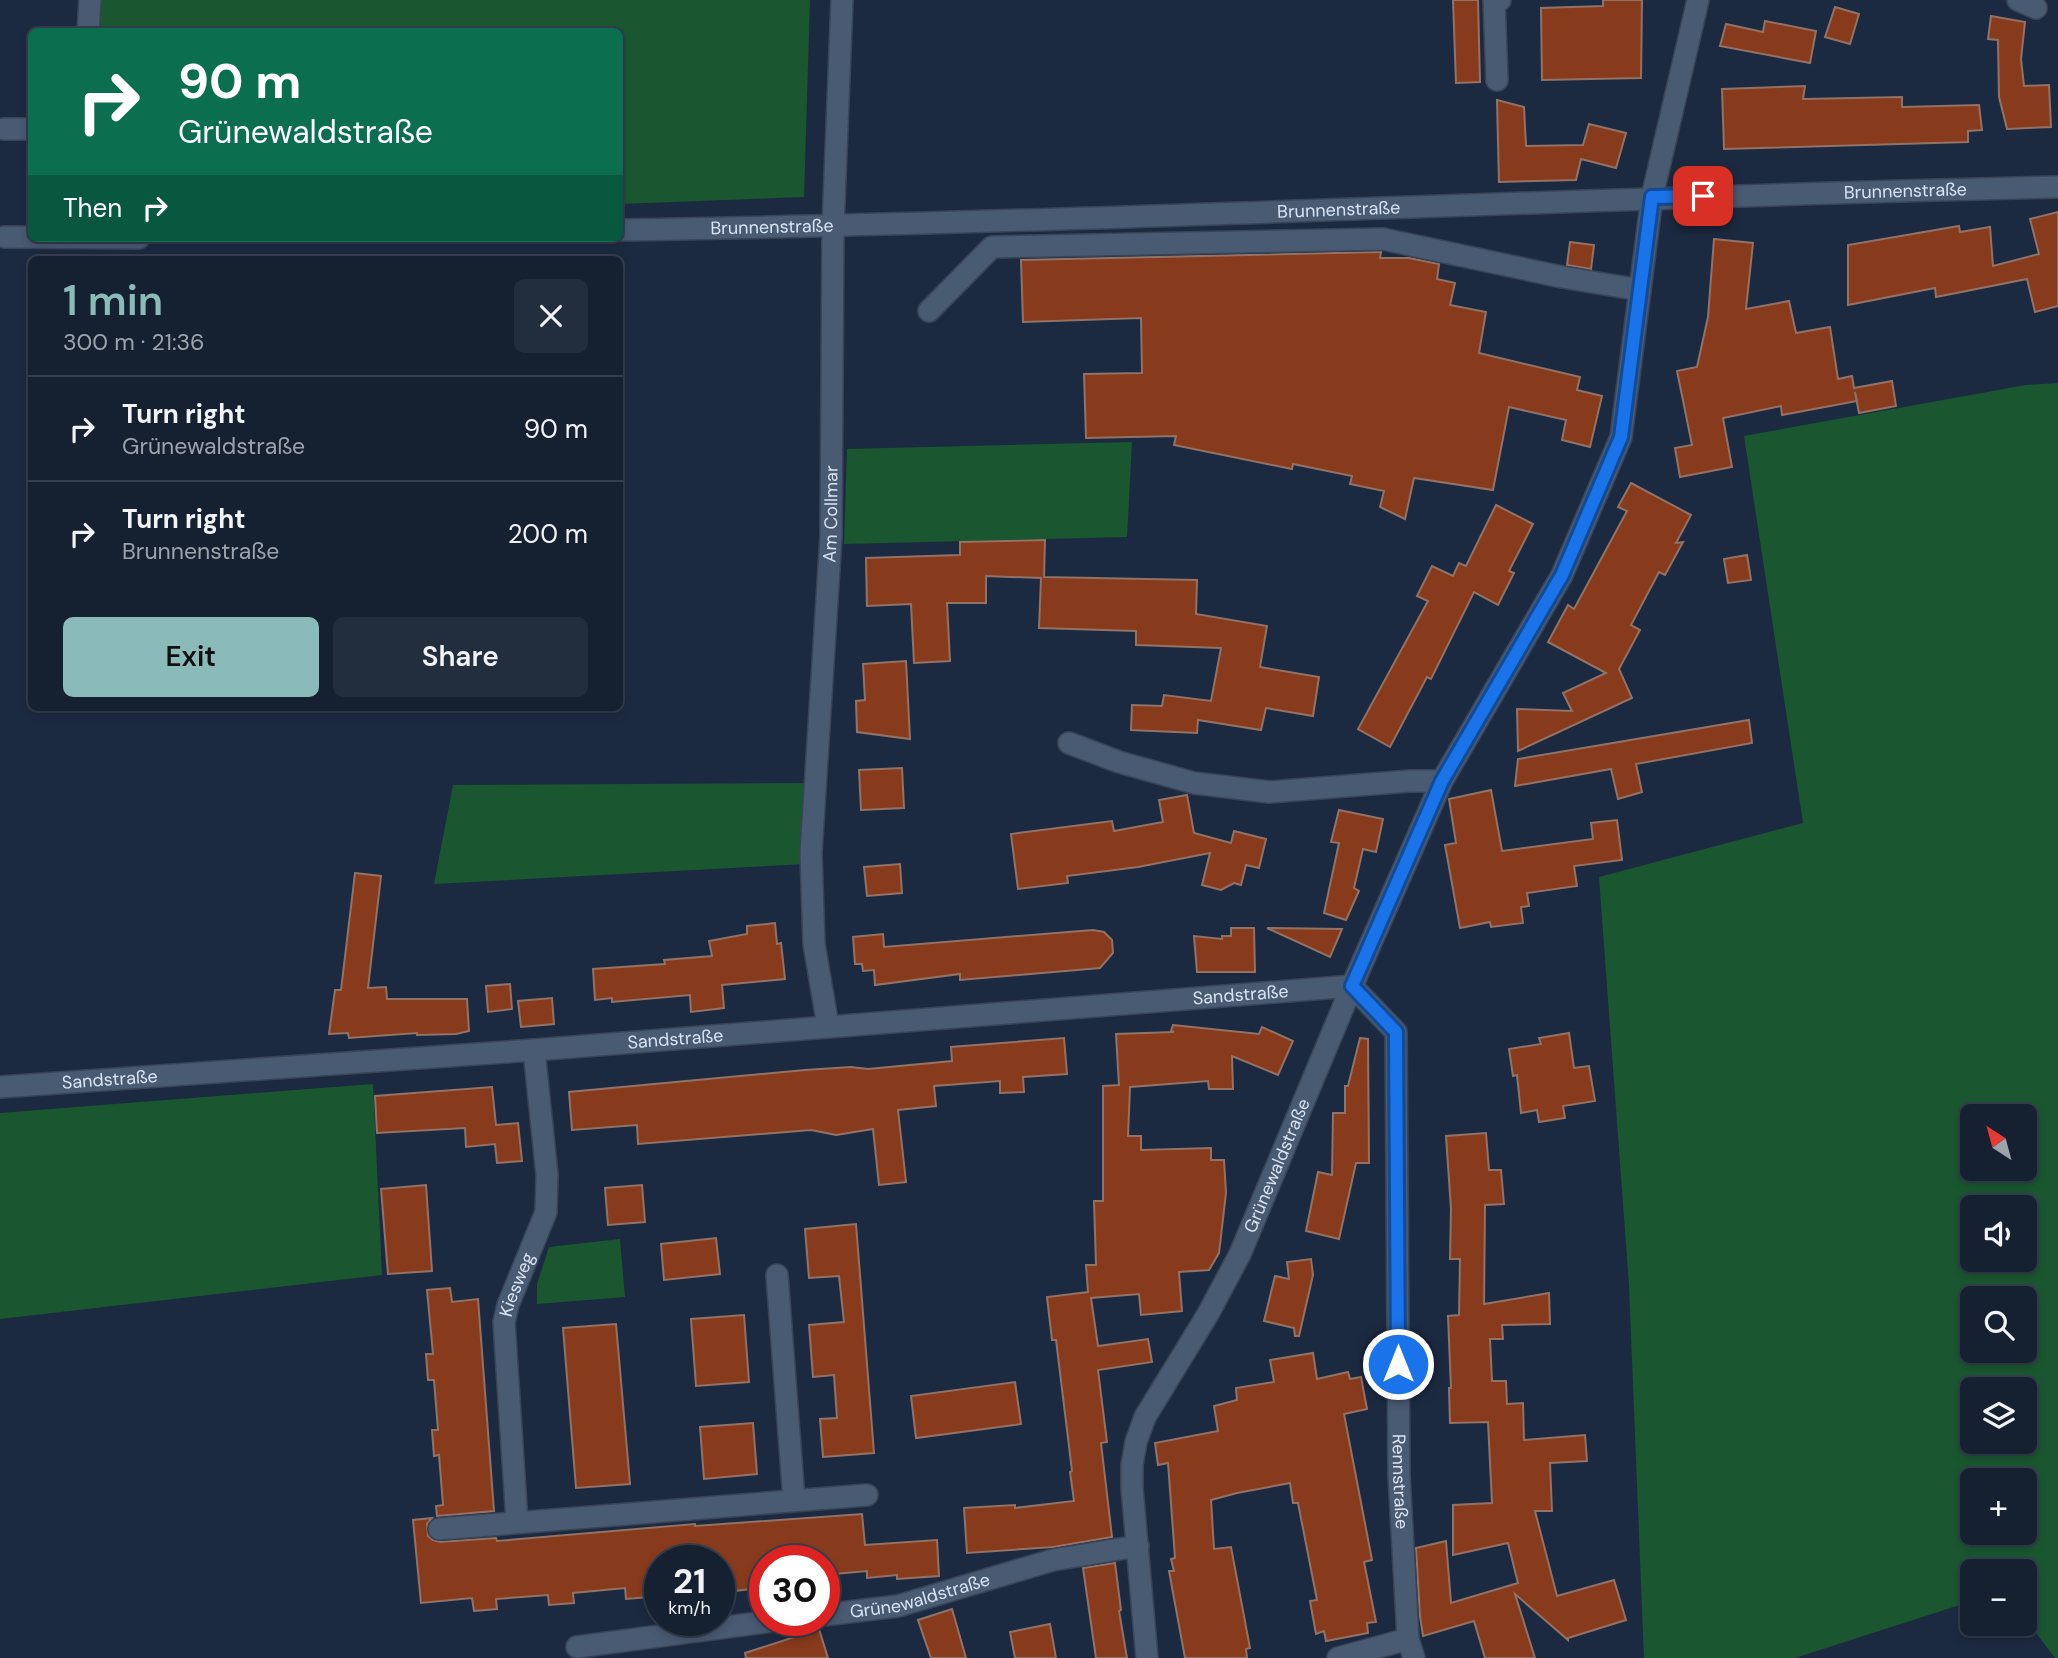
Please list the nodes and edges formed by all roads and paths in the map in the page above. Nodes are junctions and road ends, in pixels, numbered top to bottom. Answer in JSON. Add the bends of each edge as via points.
{"nodes":[{"id":1,"x":90,"y":0,"type":"edge"},
{"id":2,"x":842,"y":0,"type":"edge"},
{"id":3,"x":1500,"y":0,"type":"edge"},
{"id":4,"x":1698,"y":0,"type":"edge"},
{"id":5,"x":88,"y":28,"type":"edge"},
{"id":6,"x":1497,"y":80,"type":"dead end"},
{"id":7,"x":4,"y":129,"type":"dead end"},
{"id":8,"x":28,"y":129,"type":"edge"},
{"id":9,"x":2058,"y":187,"type":"edge"},
{"id":10,"x":1652,"y":197,"type":"junction"},
{"id":11,"x":832,"y":227,"type":"junction"},
{"id":12,"x":623,"y":230,"type":"edge"},
{"id":13,"x":5,"y":237,"type":"dead end"},
{"id":14,"x":28,"y":237,"type":"edge"},
{"id":15,"x":1640,"y":290,"type":"junction"},
{"id":16,"x":929,"y":311,"type":"dead end"},
{"id":17,"x":1069,"y":743,"type":"dead end"},
{"id":18,"x":1442,"y":781,"type":"junction"},
{"id":19,"x":1352,"y":986,"type":"junction"},
{"id":20,"x":828,"y":1026,"type":"junction"},
{"id":21,"x":534,"y":1050,"type":"junction"},
{"id":22,"x":0,"y":1087,"type":"edge"},
{"id":23,"x":777,"y":1275,"type":"dead end"},
{"id":24,"x":867,"y":1495,"type":"dead end"},
{"id":25,"x":794,"y":1500,"type":"junction"},
{"id":26,"x":517,"y":1522,"type":"junction"},
{"id":27,"x":439,"y":1528,"type":"dead end"},
{"id":28,"x":1138,"y":1546,"type":"junction"},
{"id":29,"x":840,"y":1613,"type":"edge"},
{"id":30,"x":749,"y":1624,"type":"edge"},
{"id":31,"x":577,"y":1647,"type":"dead end"},
{"id":32,"x":1411,"y":1648,"type":"edge"},
{"id":33,"x":1147,"y":1658,"type":"edge"},
{"id":34,"x":1338,"y":1658,"type":"edge"}],
"edges":[{"from":1,"to":5,"type":"street"},
{"from":2,"to":11,"type":"street","name":"Am Collmar"},
{"from":3,"to":6,"type":"street","via":[[1494,0]]},
{"from":4,"to":10,"type":"street","name":"Grünewaldstraße"},
{"from":7,"to":8,"type":"street"},
{"from":9,"to":10,"type":"street","name":"Brunnenstraße"},
{"from":10,"to":11,"type":"street","name":"Brunnenstraße"},
{"from":10,"to":15,"type":"street","name":"Grünewaldstraße"},
{"from":11,"to":12,"type":"street","name":"Brunnenstraße"},
{"from":11,"to":20,"type":"street","name":"Am Collmar","via":[[831,536],[811,853],[814,944]]},
{"from":13,"to":14,"type":"street"},
{"from":15,"to":16,"type":"street","via":[[1383,239],[992,247]]},
{"from":15,"to":18,"type":"street","name":"Grünewaldstraße","via":[[1621,437],[1562,575]]},
{"from":17,"to":18,"type":"street","via":[[1194,783],[1269,792]]},
{"from":18,"to":19,"type":"street","name":"Grünewaldstraße"},
{"from":19,"to":20,"type":"street","name":"Sandstraße"},
{"from":19,"to":28,"type":"street","name":"Grünewaldstraße","via":[[1240,1254],[1145,1417],[1132,1465]]},
{"from":19,"to":32,"type":"street","name":"Rennstraße","via":[[1396,1032],[1399,1475]]},
{"from":20,"to":21,"type":"street","name":"Sandstraße"},
{"from":21,"to":22,"type":"street","name":"Sandstraße"},
{"from":21,"to":26,"type":"street","name":"Kiesweg","via":[[547,1175],[545,1212],[503,1322]]},
{"from":23,"to":25,"type":"street"},
{"from":24,"to":25,"type":"street"},
{"from":25,"to":26,"type":"street"},
{"from":26,"to":27,"type":"street"},
{"from":28,"to":29,"type":"street","name":"Grünewaldstraße","via":[[1053,1560],[898,1606]]},
{"from":28,"to":33,"type":"street","name":"Grünewaldstraße"},
{"from":30,"to":31,"type":"street"},
{"from":32,"to":34,"type":"street"}]}
